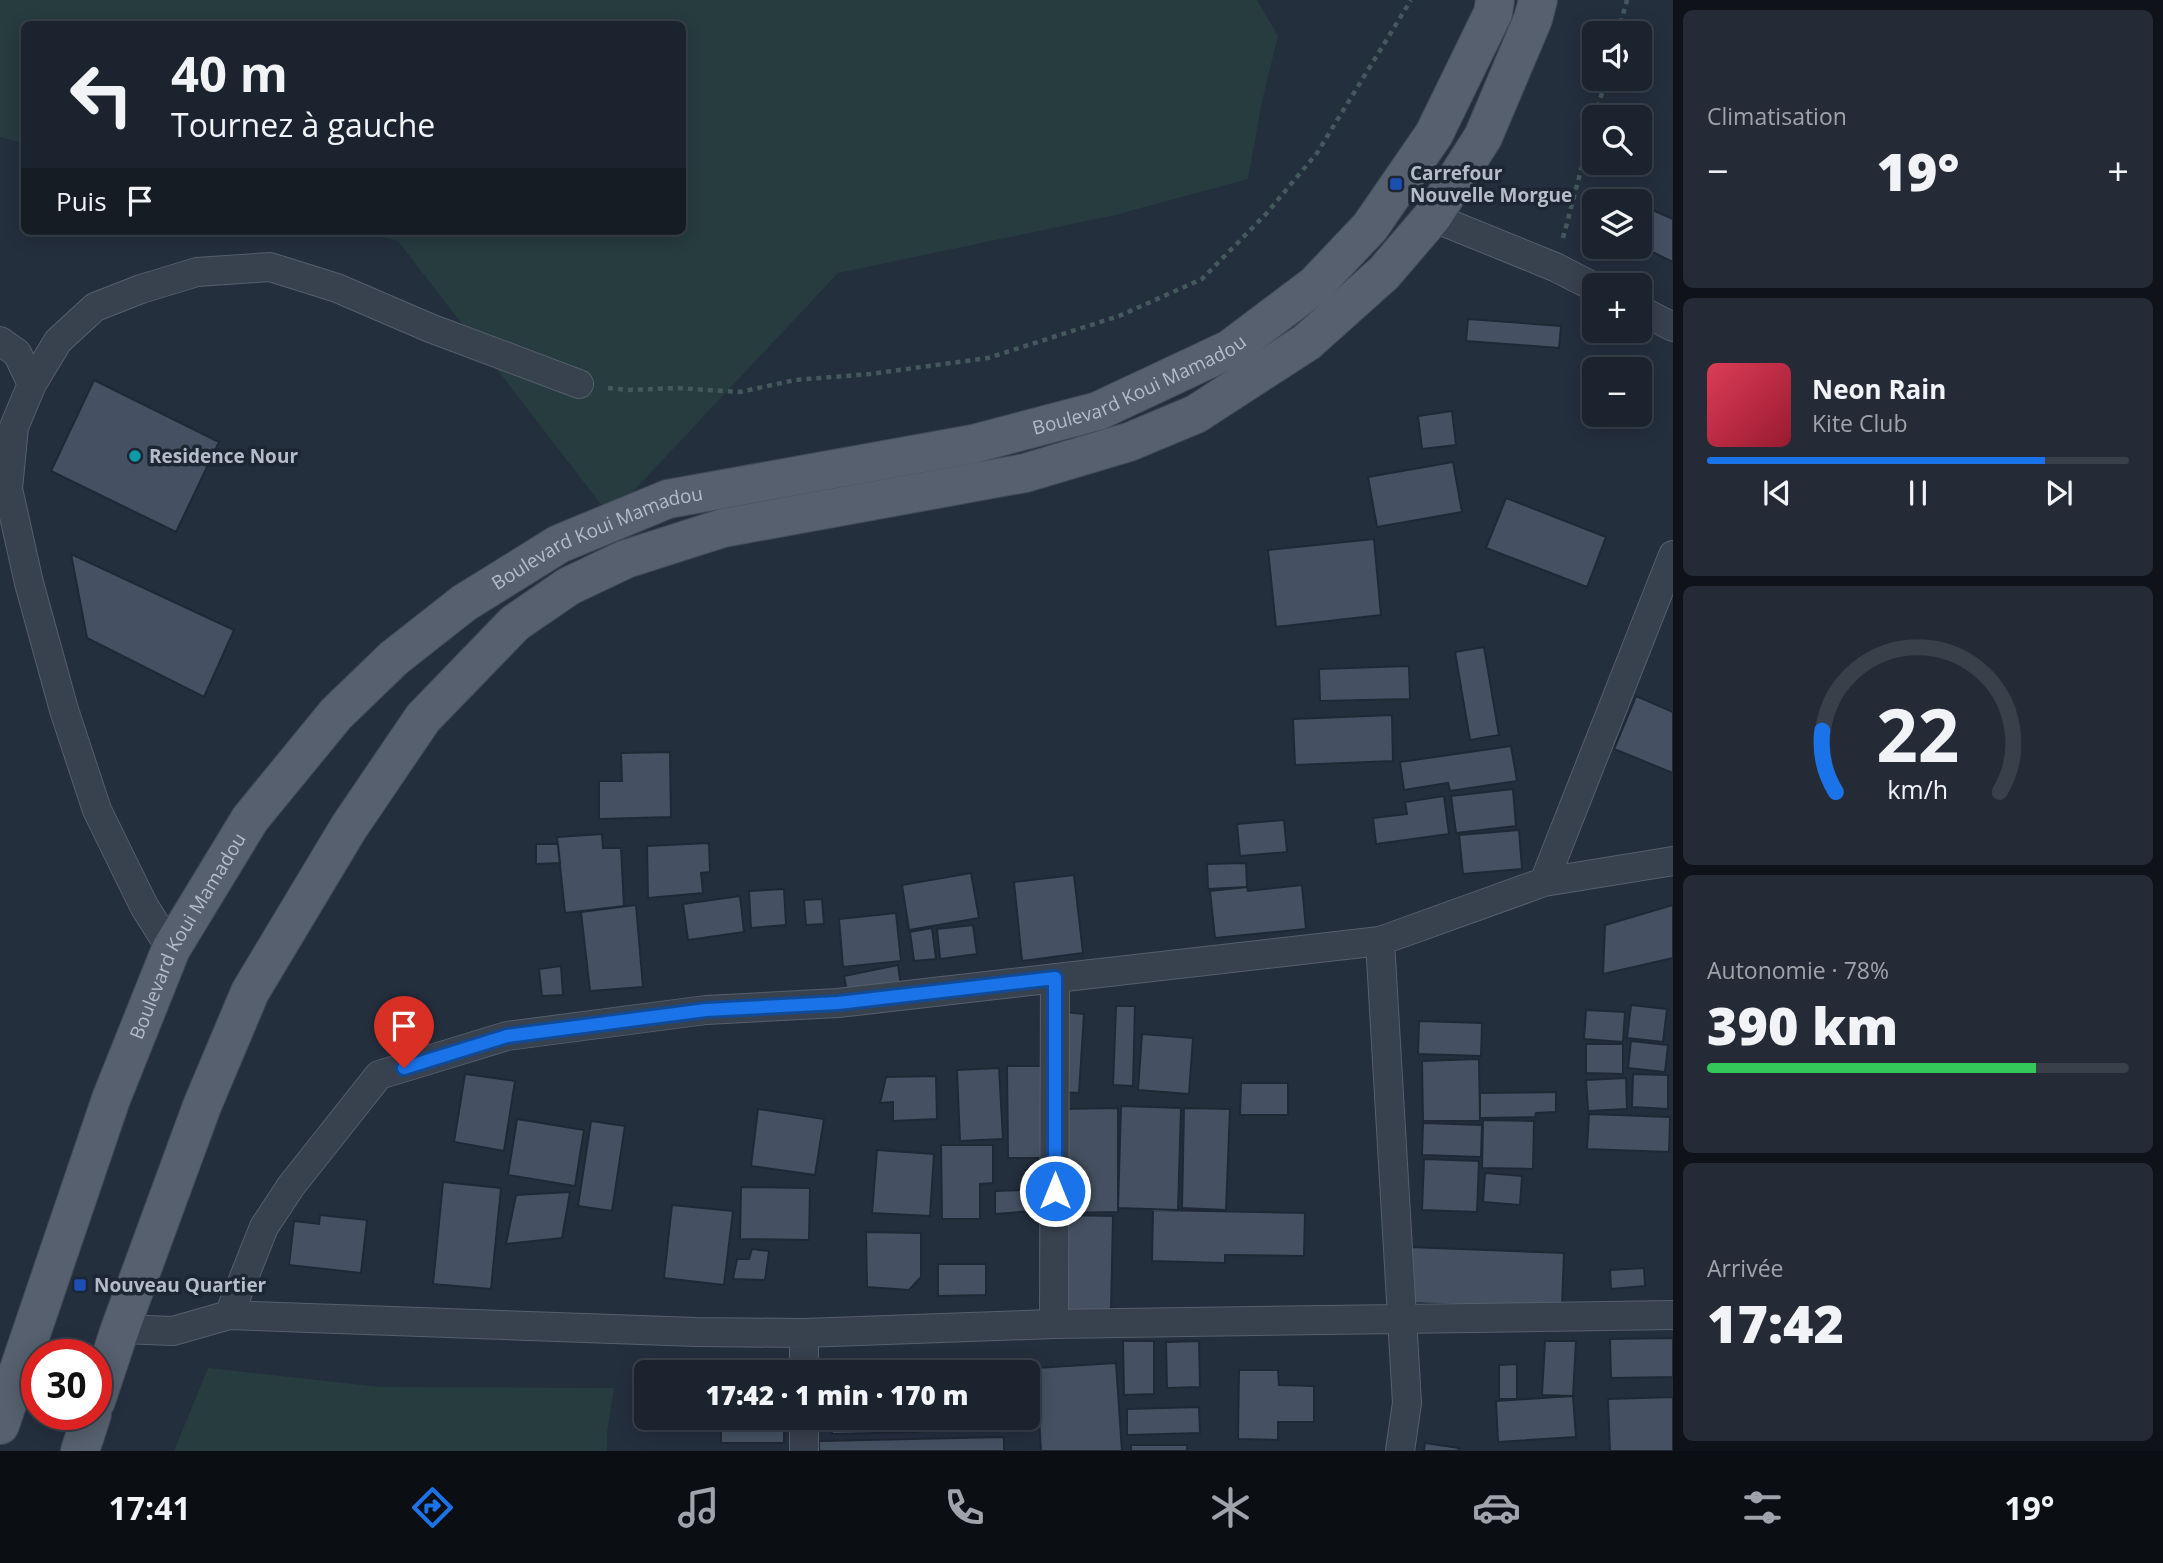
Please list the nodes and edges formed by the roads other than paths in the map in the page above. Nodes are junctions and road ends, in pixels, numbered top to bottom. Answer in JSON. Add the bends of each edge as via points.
{"nodes":[{"id":1,"x":1496,"y":0,"type":"edge"},
{"id":2,"x":1538,"y":0,"type":"edge"},
{"id":3,"x":1432,"y":217,"type":"junction"},
{"id":4,"x":1582,"y":281,"type":"edge"},
{"id":5,"x":1652,"y":316,"type":"edge"},
{"id":6,"x":1673,"y":327,"type":"edge"},
{"id":7,"x":0,"y":341,"type":"edge"},
{"id":8,"x":32,"y":384,"type":"junction"},
{"id":9,"x":579,"y":384,"type":"road end"},
{"id":10,"x":1673,"y":555,"type":"edge"},
{"id":11,"x":1673,"y":861,"type":"edge"},
{"id":12,"x":1544,"y":883,"type":"junction"},
{"id":13,"x":1380,"y":941,"type":"junction"},
{"id":14,"x":171,"y":949,"type":"junction"},
{"id":15,"x":1055,"y":978,"type":"junction"},
{"id":16,"x":229,"y":1315,"type":"junction"},
{"id":17,"x":1673,"y":1315,"type":"edge"},
{"id":18,"x":1403,"y":1318,"type":"junction"},
{"id":19,"x":1054,"y":1324,"type":"junction"},
{"id":20,"x":120,"y":1329,"type":"junction"},
{"id":21,"x":804,"y":1333,"type":"junction"},
{"id":22,"x":112,"y":1353,"type":"edge"},
{"id":23,"x":804,"y":1360,"type":"edge"},
{"id":24,"x":0,"y":1425,"type":"edge"},
{"id":25,"x":87,"y":1430,"type":"edge"},
{"id":26,"x":804,"y":1430,"type":"edge"},
{"id":27,"x":80,"y":1451,"type":"edge"},
{"id":28,"x":804,"y":1451,"type":"edge"},
{"id":29,"x":1400,"y":1451,"type":"edge"}],
"edges":[{"from":1,"to":14,"type":"main road","name":"Boulevard Koui Mamadou","via":[[1434,135],[1370,227],[1315,285],[1230,349],[1098,411],[973,444],[668,499],[559,544],[464,603],[394,657],[336,715],[250,820]]},
{"from":2,"to":3,"type":"main road","name":"Boulevard Koui Mamadou","via":[[1483,137]]},
{"from":3,"to":4,"type":"street"},
{"from":3,"to":20,"type":"main road","name":"Boulevard Koui Mamadou","via":[[1384,273],[1307,342],[1196,414],[1129,442],[1025,473],[723,528],[626,559],[569,586],[515,623],[423,718],[349,827],[250,992],[202,1106]]},
{"from":5,"to":6,"type":"street"},
{"from":7,"to":8,"type":"street","via":[[18,353]]},
{"from":8,"to":9,"type":"street","via":[[58,341],[95,307],[197,272],[270,267],[337,288]]},
{"from":8,"to":14,"type":"street","via":[[14,427],[8,489],[29,583],[97,810],[144,906]]},
{"from":10,"to":12,"type":"street"},
{"from":11,"to":12,"type":"street"},
{"from":12,"to":13,"type":"street"},
{"from":13,"to":15,"type":"street"},
{"from":13,"to":18,"type":"street"},
{"from":14,"to":24,"type":"main road","name":"Boulevard Koui Mamadou","via":[[111,1099]]},
{"from":15,"to":16,"type":"street","via":[[838,1003],[706,1010],[507,1036],[379,1076],[264,1227]]},
{"from":15,"to":19,"type":"street"},
{"from":16,"to":20,"type":"street","via":[[173,1331]]},
{"from":16,"to":21,"type":"street"},
{"from":17,"to":18,"type":"street"},
{"from":18,"to":19,"type":"street"},
{"from":18,"to":29,"type":"street","via":[[1407,1403]]},
{"from":19,"to":21,"type":"street"},
{"from":20,"to":22,"type":"main road","name":"Boulevard Koui Mamadou"},
{"from":21,"to":23,"type":"street"},
{"from":25,"to":27,"type":"main road"},
{"from":26,"to":28,"type":"street"}]}
